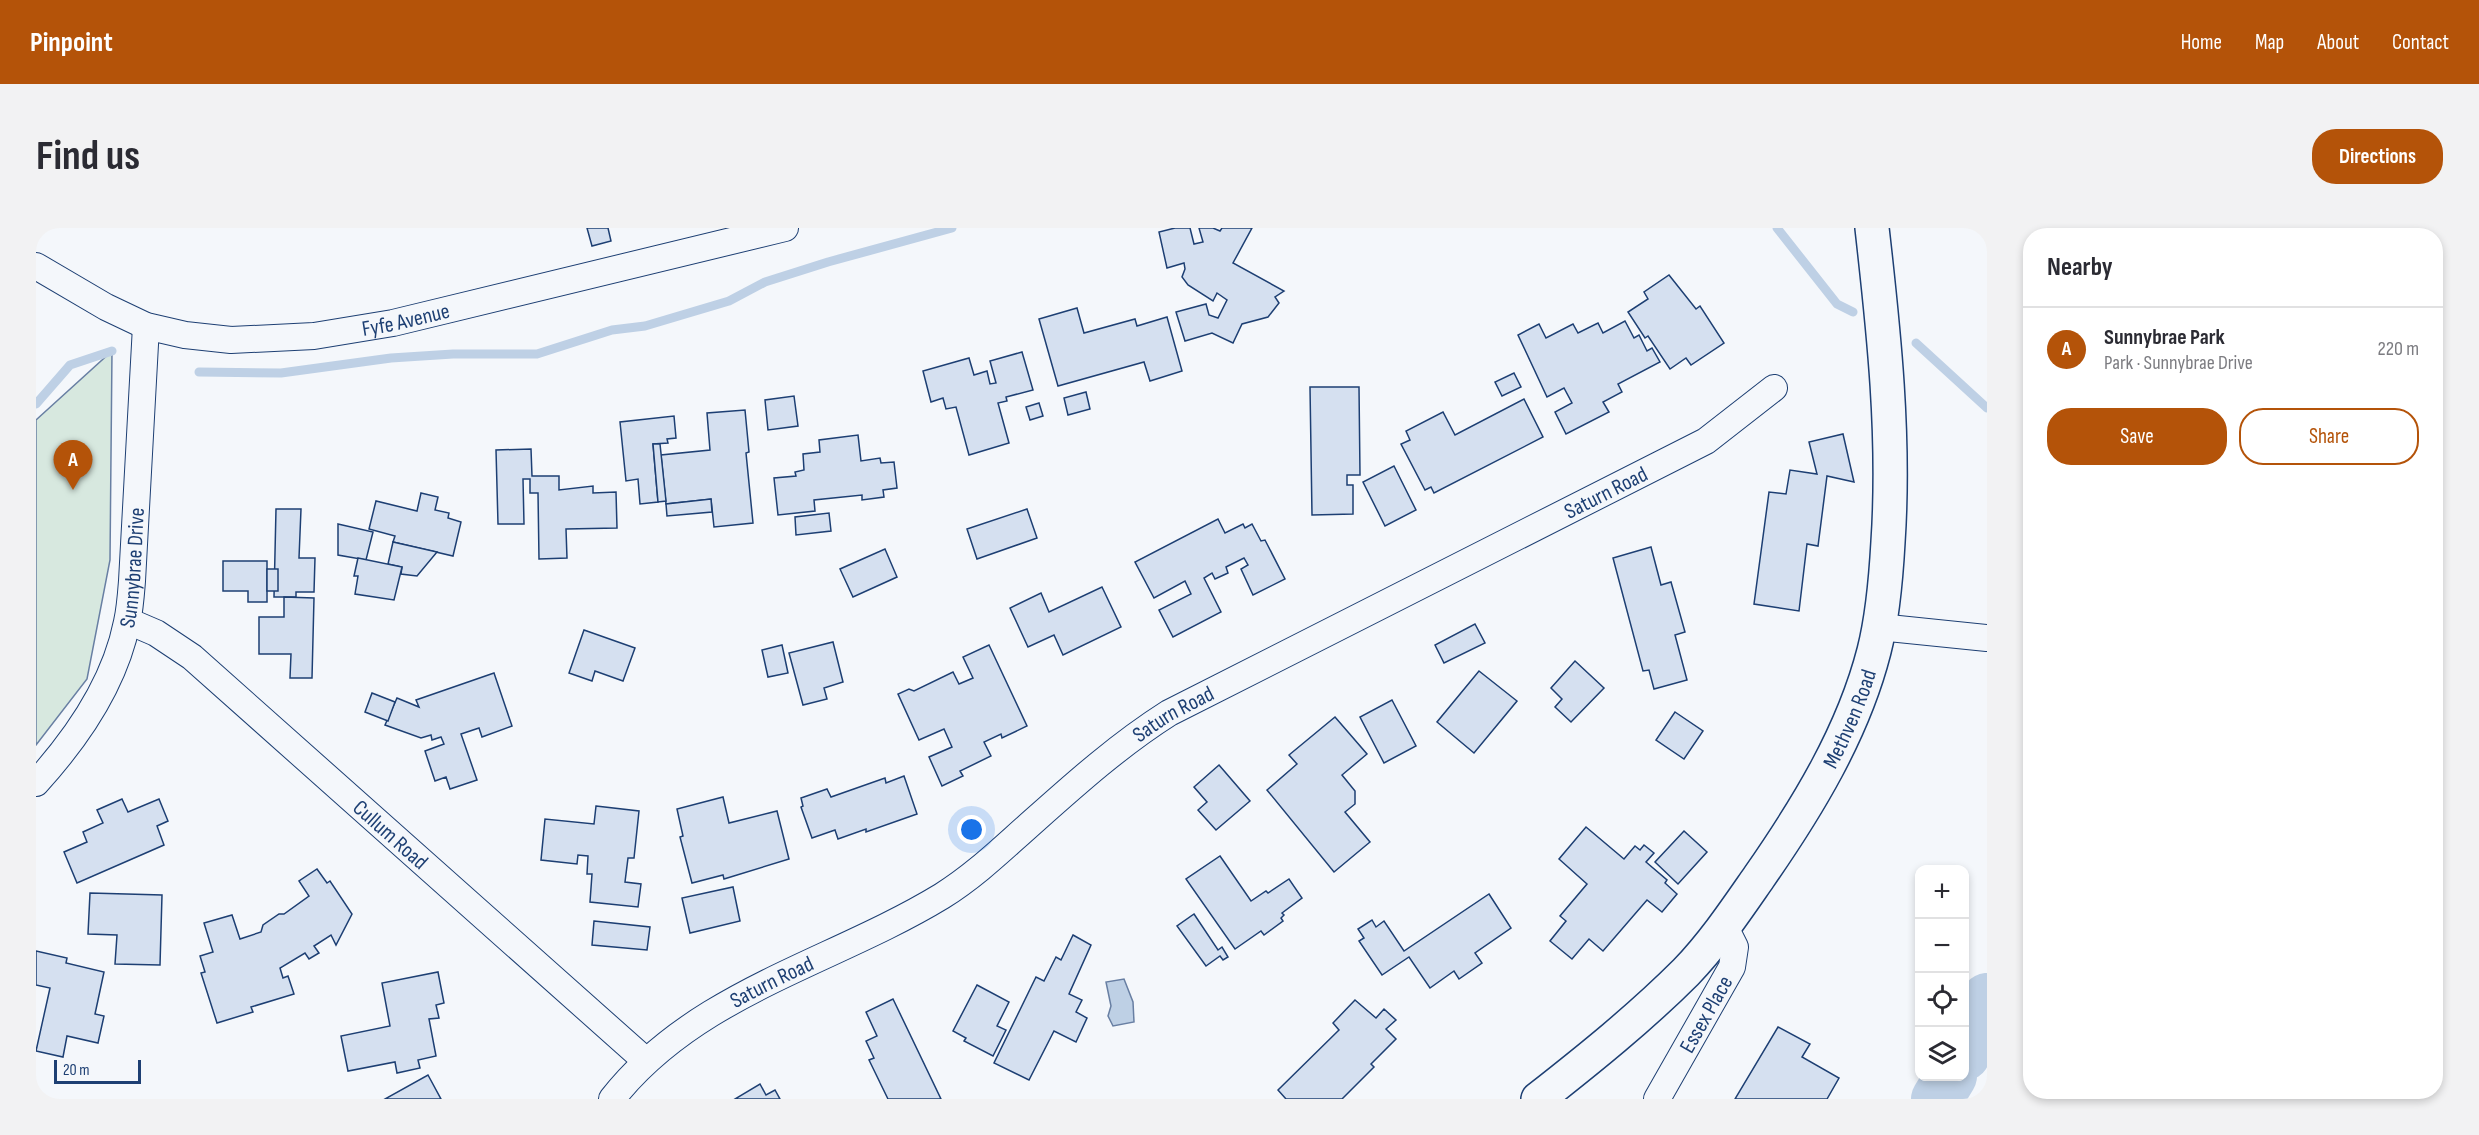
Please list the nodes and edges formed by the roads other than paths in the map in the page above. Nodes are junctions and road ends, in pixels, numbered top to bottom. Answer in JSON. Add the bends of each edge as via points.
{"nodes":[{"id":1,"x":785,"y":228,"type":"edge"},
{"id":2,"x":1872,"y":228,"type":"edge"},
{"id":3,"x":36,"y":266,"type":"edge"},
{"id":4,"x":146,"y":326,"type":"junction"},
{"id":5,"x":1774,"y":388,"type":"dead end"},
{"id":6,"x":128,"y":621,"type":"junction"},
{"id":7,"x":1879,"y":627,"type":"junction"},
{"id":8,"x":1984,"y":637,"type":"edge"},
{"id":9,"x":36,"y":783,"type":"edge"},
{"id":10,"x":1725,"y":927,"type":"junction"},
{"id":11,"x":645,"y":1061,"type":"junction"},
{"id":12,"x":612,"y":1099,"type":"edge"},
{"id":13,"x":1538,"y":1099,"type":"edge"},
{"id":14,"x":1657,"y":1099,"type":"edge"}],
"edges":[{"from":1,"to":4,"type":"street","name":"Fyfe Avenue","via":[[393,323],[326,334],[231,340]]},
{"from":2,"to":7,"type":"street","name":"Methven Road","via":[[1891,427],[1891,503]]},
{"from":3,"to":4,"type":"street","name":"Fyfe Avenue","via":[[106,308]]},
{"from":4,"to":6,"type":"street","name":"Sunnybrae Drive"},
{"from":5,"to":11,"type":"street","name":"Saturn Road","via":[[1706,441],[1169,713],[1094,767],[974,874],[943,895],[724,1005]]},
{"from":6,"to":9,"type":"street","name":"Sunnybrae Drive","via":[[113,668],[90,712]]},
{"from":6,"to":11,"type":"street","name":"Cullum Road","via":[[156,633],[192,657]]},
{"from":7,"to":8,"type":"street"},
{"from":7,"to":10,"type":"street","name":"Methven Road","via":[[1860,697],[1820,782]]},
{"from":10,"to":13,"type":"street","name":"Methven Road","via":[[1686,972]]},
{"from":10,"to":14,"type":"street","name":"Essex Place","via":[[1735,947],[1732,967]]},
{"from":11,"to":12,"type":"street","name":"Saturn Road"}]}
